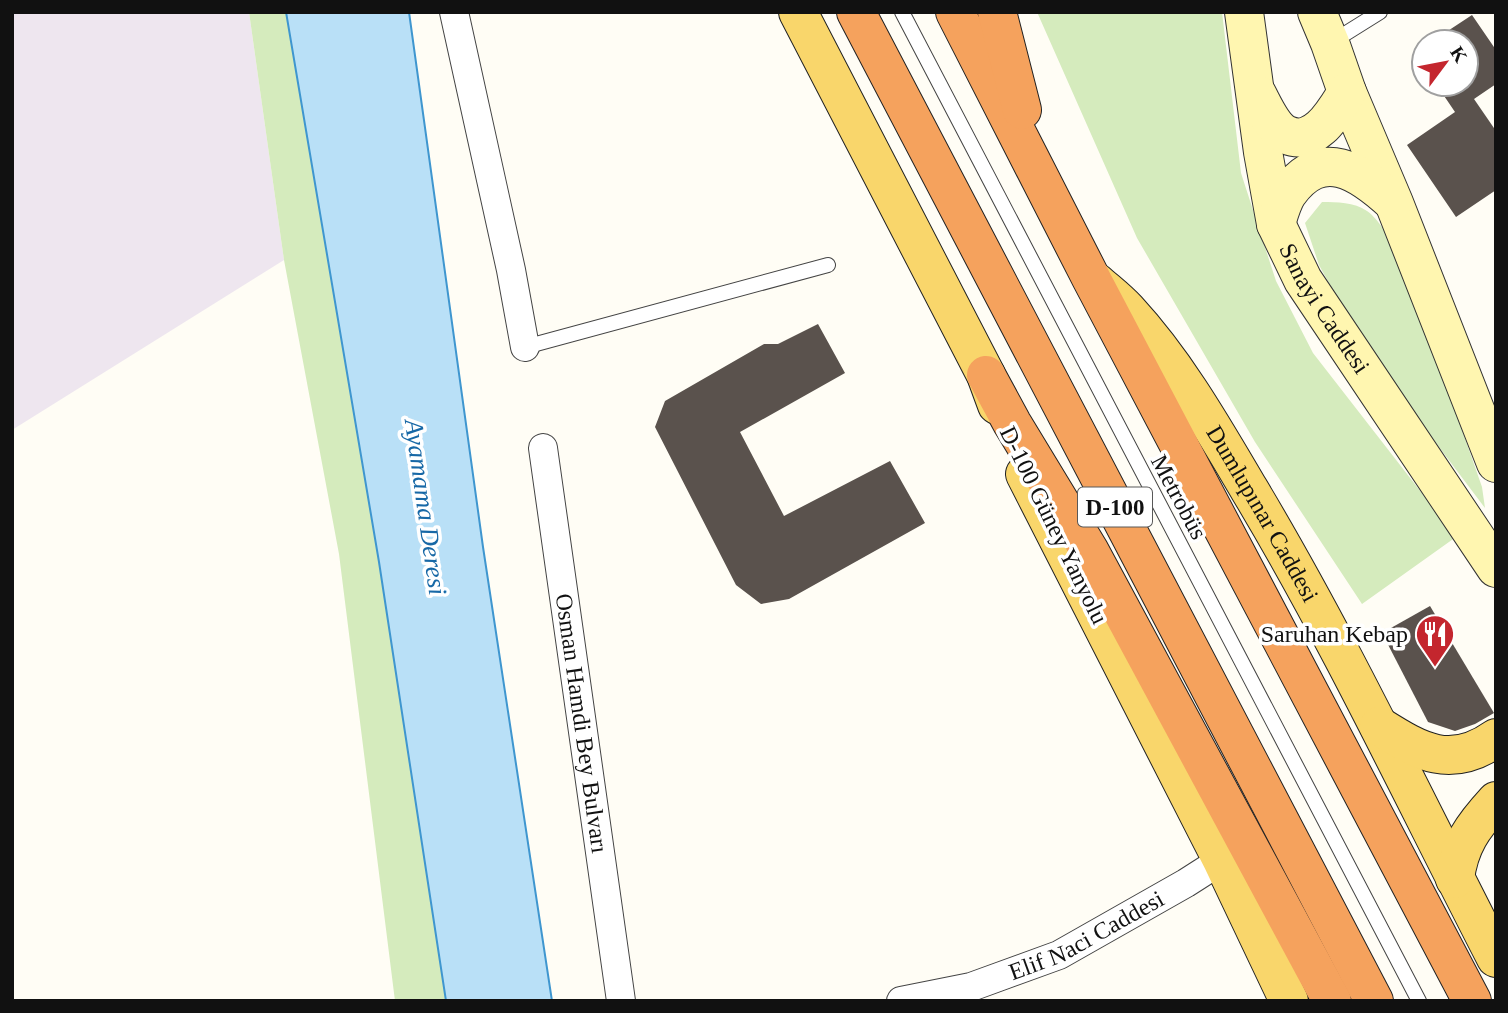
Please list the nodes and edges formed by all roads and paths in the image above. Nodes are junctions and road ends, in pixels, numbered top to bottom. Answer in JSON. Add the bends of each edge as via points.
{"nodes":[{"id":1,"x":454,"y":12,"type":"edge"},
{"id":2,"x":798,"y":12,"type":"edge"},
{"id":3,"x":856,"y":12,"type":"edge"},
{"id":4,"x":902,"y":12,"type":"edge"},
{"id":5,"x":956,"y":12,"type":"edge"},
{"id":6,"x":997,"y":12,"type":"edge"},
{"id":7,"x":1244,"y":12,"type":"edge"},
{"id":8,"x":1380,"y":12,"type":"edge"},
{"id":9,"x":1324,"y":27,"type":"edge"},
{"id":10,"x":1256,"y":92,"type":"junction"},
{"id":11,"x":1346,"y":92,"type":"junction"},
{"id":12,"x":1034,"y":163,"type":"junction"},
{"id":13,"x":1394,"y":203,"type":"junction"},
{"id":14,"x":1276,"y":224,"type":"junction"},
{"id":15,"x":828,"y":265,"type":"dead end"},
{"id":16,"x":1091,"y":278,"type":"junction"},
{"id":17,"x":525,"y":347,"type":"joint"},
{"id":18,"x":986,"y":375,"type":"junction"},
{"id":19,"x":542,"y":448,"type":"dead end"},
{"id":20,"x":1496,"y":463,"type":"edge"},
{"id":21,"x":1496,"y":568,"type":"edge"},
{"id":22,"x":1379,"y":726,"type":"junction"},
{"id":23,"x":1496,"y":738,"type":"edge"},
{"id":24,"x":1489,"y":813,"type":"edge"},
{"id":25,"x":1222,"y":860,"type":"junction"},
{"id":26,"x":1455,"y":879,"type":"junction"},
{"id":27,"x":1496,"y":958,"type":"edge"},
{"id":28,"x":621,"y":1001,"type":"edge"},
{"id":29,"x":901,"y":1001,"type":"edge"},
{"id":30,"x":1289,"y":1001,"type":"edge"},
{"id":31,"x":1332,"y":1001,"type":"edge"},
{"id":32,"x":1374,"y":1001,"type":"edge"},
{"id":33,"x":1419,"y":1001,"type":"edge"},
{"id":34,"x":1472,"y":1001,"type":"edge"}],
"edges":[{"from":1,"to":17,"type":"street"},
{"from":2,"to":18,"type":"main road","name":"D-100 Güney Yanyolu"},
{"from":3,"to":32,"type":"highway","number":"D-100"},
{"from":4,"to":33,"type":"lane","name":"Metrobüs"},
{"from":5,"to":12,"type":"highway"},
{"from":6,"to":12,"type":"highway"},
{"from":7,"to":10,"type":"main road","name":"Sanayi Caddesi"},
{"from":8,"to":9,"type":"lane"},
{"from":9,"to":11,"type":"main road"},
{"from":10,"to":11,"type":"main road","via":[[1271,119],[1287,135],[1302,136],[1329,121]]},
{"from":10,"to":14,"type":"main road","name":"Sanayi Caddesi"},
{"from":11,"to":13,"type":"main road"},
{"from":12,"to":16,"type":"highway"},
{"from":13,"to":14,"type":"main road","via":[[1373,183],[1351,171],[1327,166],[1305,174],[1286,195]]},
{"from":13,"to":20,"type":"main road"},
{"from":14,"to":21,"type":"main road","name":"Sanayi Caddesi","via":[[1321,309]]},
{"from":15,"to":17,"type":"lane"},
{"from":16,"to":22,"type":"main road","name":"Dumlupınar Caddesi","via":[[1135,319],[1217,435],[1297,570]]},
{"from":16,"to":34,"type":"highway"},
{"from":18,"to":25,"type":"main road","name":"D-100 Güney Yanyolu","via":[[1017,458]]},
{"from":18,"to":31,"type":"highway","via":[[1089,550]]},
{"from":19,"to":28,"type":"street","name":"Osman Hamdi Bey Bulvarı"},
{"from":22,"to":23,"type":"main road","via":[[1409,745],[1446,757],[1466,755]]},
{"from":22,"to":26,"type":"main road","name":"Dumlupınar Caddesi"},
{"from":24,"to":26,"type":"main road","via":[[1458,858]]},
{"from":25,"to":29,"type":"street","name":"Elif Naci Caddesi","via":[[1059,954],[971,987]]},
{"from":25,"to":30,"type":"main road","name":"D-100 Güney Yanyolu"},
{"from":26,"to":27,"type":"main road","name":"Dumlupınar Caddesi"}]}
